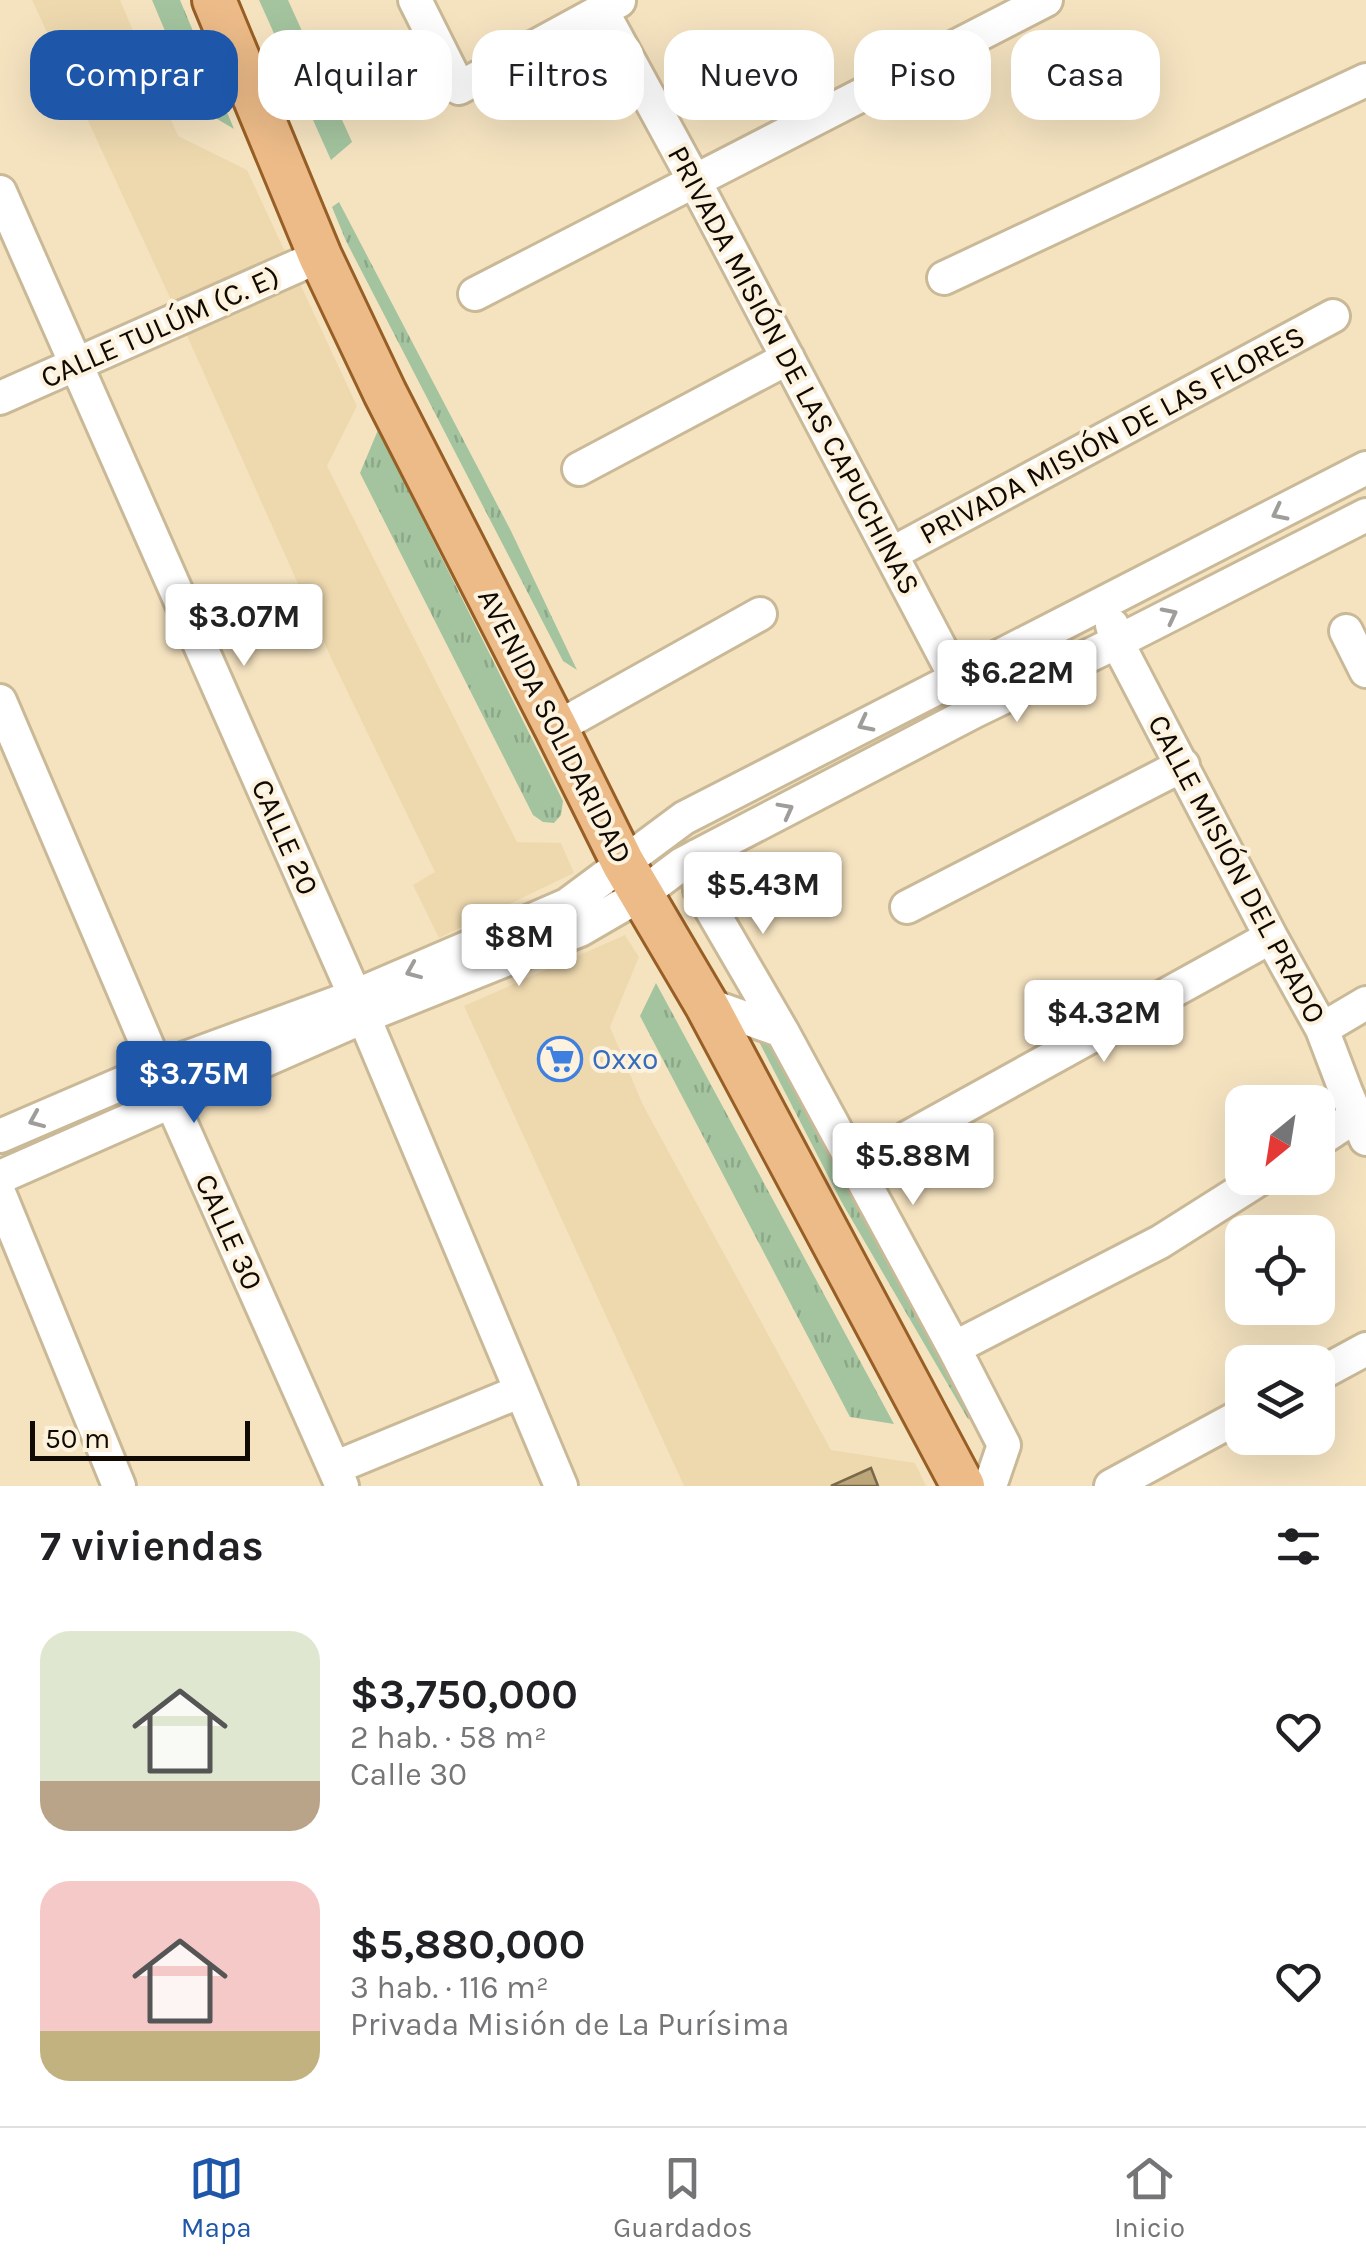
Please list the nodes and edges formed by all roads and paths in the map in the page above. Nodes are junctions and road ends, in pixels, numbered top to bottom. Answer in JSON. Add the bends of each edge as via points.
{"nodes":[{"id":1,"x":214,"y":0,"type":"edge"},
{"id":2,"x":415,"y":0,"type":"edge"},
{"id":3,"x":1046,"y":0,"type":"edge"},
{"id":4,"x":612,"y":5,"type":"edge"},
{"id":5,"x":1366,"y":80,"type":"edge"},
{"id":6,"x":694,"y":180,"type":"junction"},
{"id":7,"x":0,"y":192,"type":"edge"},
{"id":8,"x":320,"y":256,"type":"junction"},
{"id":9,"x":944,"y":278,"type":"dead end"},
{"id":10,"x":475,"y":294,"type":"dead end"},
{"id":11,"x":1333,"y":316,"type":"dead end"},
{"id":12,"x":788,"y":358,"type":"junction"},
{"id":13,"x":76,"y":366,"type":"junction"},
{"id":14,"x":0,"y":398,"type":"edge"},
{"id":15,"x":579,"y":468,"type":"dead end"},
{"id":16,"x":1366,"y":468,"type":"edge"},
{"id":17,"x":1366,"y":515,"type":"edge"},
{"id":18,"x":891,"y":554,"type":"junction"},
{"id":19,"x":1105,"y":602,"type":"junction"},
{"id":20,"x":760,"y":614,"type":"dead end"},
{"id":21,"x":1346,"y":632,"type":"dead end"},
{"id":22,"x":1117,"y":642,"type":"junction"},
{"id":23,"x":1366,"y":671,"type":"edge"},
{"id":24,"x":956,"y":678,"type":"junction"},
{"id":25,"x":0,"y":701,"type":"edge"},
{"id":26,"x":556,"y":728,"type":"junction"},
{"id":27,"x":1183,"y":765,"type":"junction"},
{"id":28,"x":698,"y":856,"type":"junction"},
{"id":29,"x":632,"y":879,"type":"junction"},
{"id":30,"x":907,"y":907,"type":"dead end"},
{"id":31,"x":1272,"y":936,"type":"junction"},
{"id":32,"x":706,"y":1004,"type":"junction"},
{"id":33,"x":1366,"y":1004,"type":"edge"},
{"id":34,"x":359,"y":1007,"type":"junction"},
{"id":35,"x":1322,"y":1029,"type":"junction"},
{"id":36,"x":782,"y":1031,"type":"junction"},
{"id":37,"x":158,"y":1068,"type":"junction"},
{"id":38,"x":171,"y":1102,"type":"junction"},
{"id":39,"x":1361,"y":1128,"type":"edge"},
{"id":40,"x":0,"y":1136,"type":"edge"},
{"id":41,"x":1335,"y":1136,"type":"edge"},
{"id":42,"x":906,"y":1138,"type":"dead end"},
{"id":43,"x":0,"y":1177,"type":"edge"},
{"id":44,"x":0,"y":1195,"type":"edge"},
{"id":45,"x":1234,"y":1195,"type":"edge"},
{"id":46,"x":954,"y":1348,"type":"junction"},
{"id":47,"x":1366,"y":1349,"type":"edge"},
{"id":48,"x":1335,"y":1366,"type":"edge"},
{"id":49,"x":521,"y":1391,"type":"junction"},
{"id":50,"x":1225,"y":1425,"type":"edge"},
{"id":51,"x":338,"y":1477,"type":"edge"},
{"id":52,"x":119,"y":1486,"type":"edge"},
{"id":53,"x":561,"y":1486,"type":"edge"},
{"id":54,"x":964,"y":1486,"type":"edge"},
{"id":55,"x":990,"y":1486,"type":"edge"},
{"id":56,"x":1111,"y":1486,"type":"edge"}],
"edges":[{"from":1,"to":8,"type":"main road","name":"AVENIDA SOLIDARIDAD"},
{"from":2,"to":4,"type":"street","via":[[459,88]]},
{"from":3,"to":6,"type":"street"},
{"from":4,"to":6,"type":"street","name":"PRIVADA MISIÓN DE LAS CAPUCHINAS"},
{"from":5,"to":9,"type":"street"},
{"from":6,"to":10,"type":"street"},
{"from":6,"to":12,"type":"street","name":"PRIVADA MISIÓN DE LAS CAPUCHINAS"},
{"from":7,"to":13,"type":"street","name":"CALLE 20"},
{"from":8,"to":13,"type":"street","name":"CALLE TULÚM (C. E)"},
{"from":8,"to":26,"type":"main road","name":"AVENIDA SOLIDARIDAD"},
{"from":11,"to":18,"type":"street","name":"PRIVADA MISIÓN DE LAS FLORES"},
{"from":12,"to":15,"type":"street"},
{"from":12,"to":18,"type":"street","name":"PRIVADA MISIÓN DE LAS CAPUCHINAS"},
{"from":13,"to":14,"type":"street","name":"CALLE TULÚM (C. E)"},
{"from":13,"to":34,"type":"street","name":"CALLE 20"},
{"from":16,"to":19,"type":"street","one_way":true},
{"from":22,"to":17,"type":"street","one_way":true},
{"from":18,"to":24,"type":"street","name":"PRIVADA MISIÓN DE LAS CAPUCHINAS"},
{"from":19,"to":22,"type":"street","name":"CALLE MISIÓN DEL PRADO"},
{"from":19,"to":24,"type":"street"},
{"from":20,"to":26,"type":"street"},
{"from":21,"to":23,"type":"street"},
{"from":22,"to":27,"type":"street","name":"CALLE MISIÓN DEL PRADO"},
{"from":28,"to":22,"type":"street","one_way":true},
{"from":24,"to":29,"type":"street","one_way":true,"via":[[684,818]]},
{"from":25,"to":37,"type":"street","name":"CALLE 30"},
{"from":26,"to":29,"type":"main road","name":"AVENIDA SOLIDARIDAD"},
{"from":27,"to":30,"type":"street"},
{"from":27,"to":31,"type":"street","name":"CALLE MISIÓN DEL PRADO"},
{"from":28,"to":29,"type":"street"},
{"from":28,"to":36,"type":"street","via":[[700,890]]},
{"from":29,"to":32,"type":"main road","name":"AVENIDA SOLIDARIDAD"},
{"from":29,"to":34,"type":"street","via":[[580,930]]},
{"from":31,"to":35,"type":"street","name":"CALLE MISIÓN DEL PRADO"},
{"from":31,"to":42,"type":"street"},
{"from":32,"to":36,"type":"street"},
{"from":32,"to":54,"type":"main road","name":"AVENIDA SOLIDARIDAD"},
{"from":33,"to":35,"type":"street"},
{"from":34,"to":37,"type":"street"},
{"from":34,"to":38,"type":"street"},
{"from":34,"to":49,"type":"street","name":"CALLE 20"},
{"from":35,"to":39,"type":"street","name":"CALLE MISIÓN DEL PRADO"},
{"from":36,"to":46,"type":"street"},
{"from":37,"to":38,"type":"street","name":"CALLE 30"},
{"from":37,"to":40,"type":"street","one_way":true},
{"from":38,"to":43,"type":"street"},
{"from":38,"to":51,"type":"street","name":"CALLE 30"},
{"from":39,"to":41,"type":"street"},
{"from":44,"to":52,"type":"street"},
{"from":45,"to":46,"type":"street","via":[[1160,1242]]},
{"from":46,"to":55,"type":"street","via":[[1004,1445]]},
{"from":47,"to":48,"type":"street"},
{"from":49,"to":51,"type":"street"},
{"from":49,"to":53,"type":"street","name":"CALLE 20"},
{"from":50,"to":56,"type":"street"}]}
